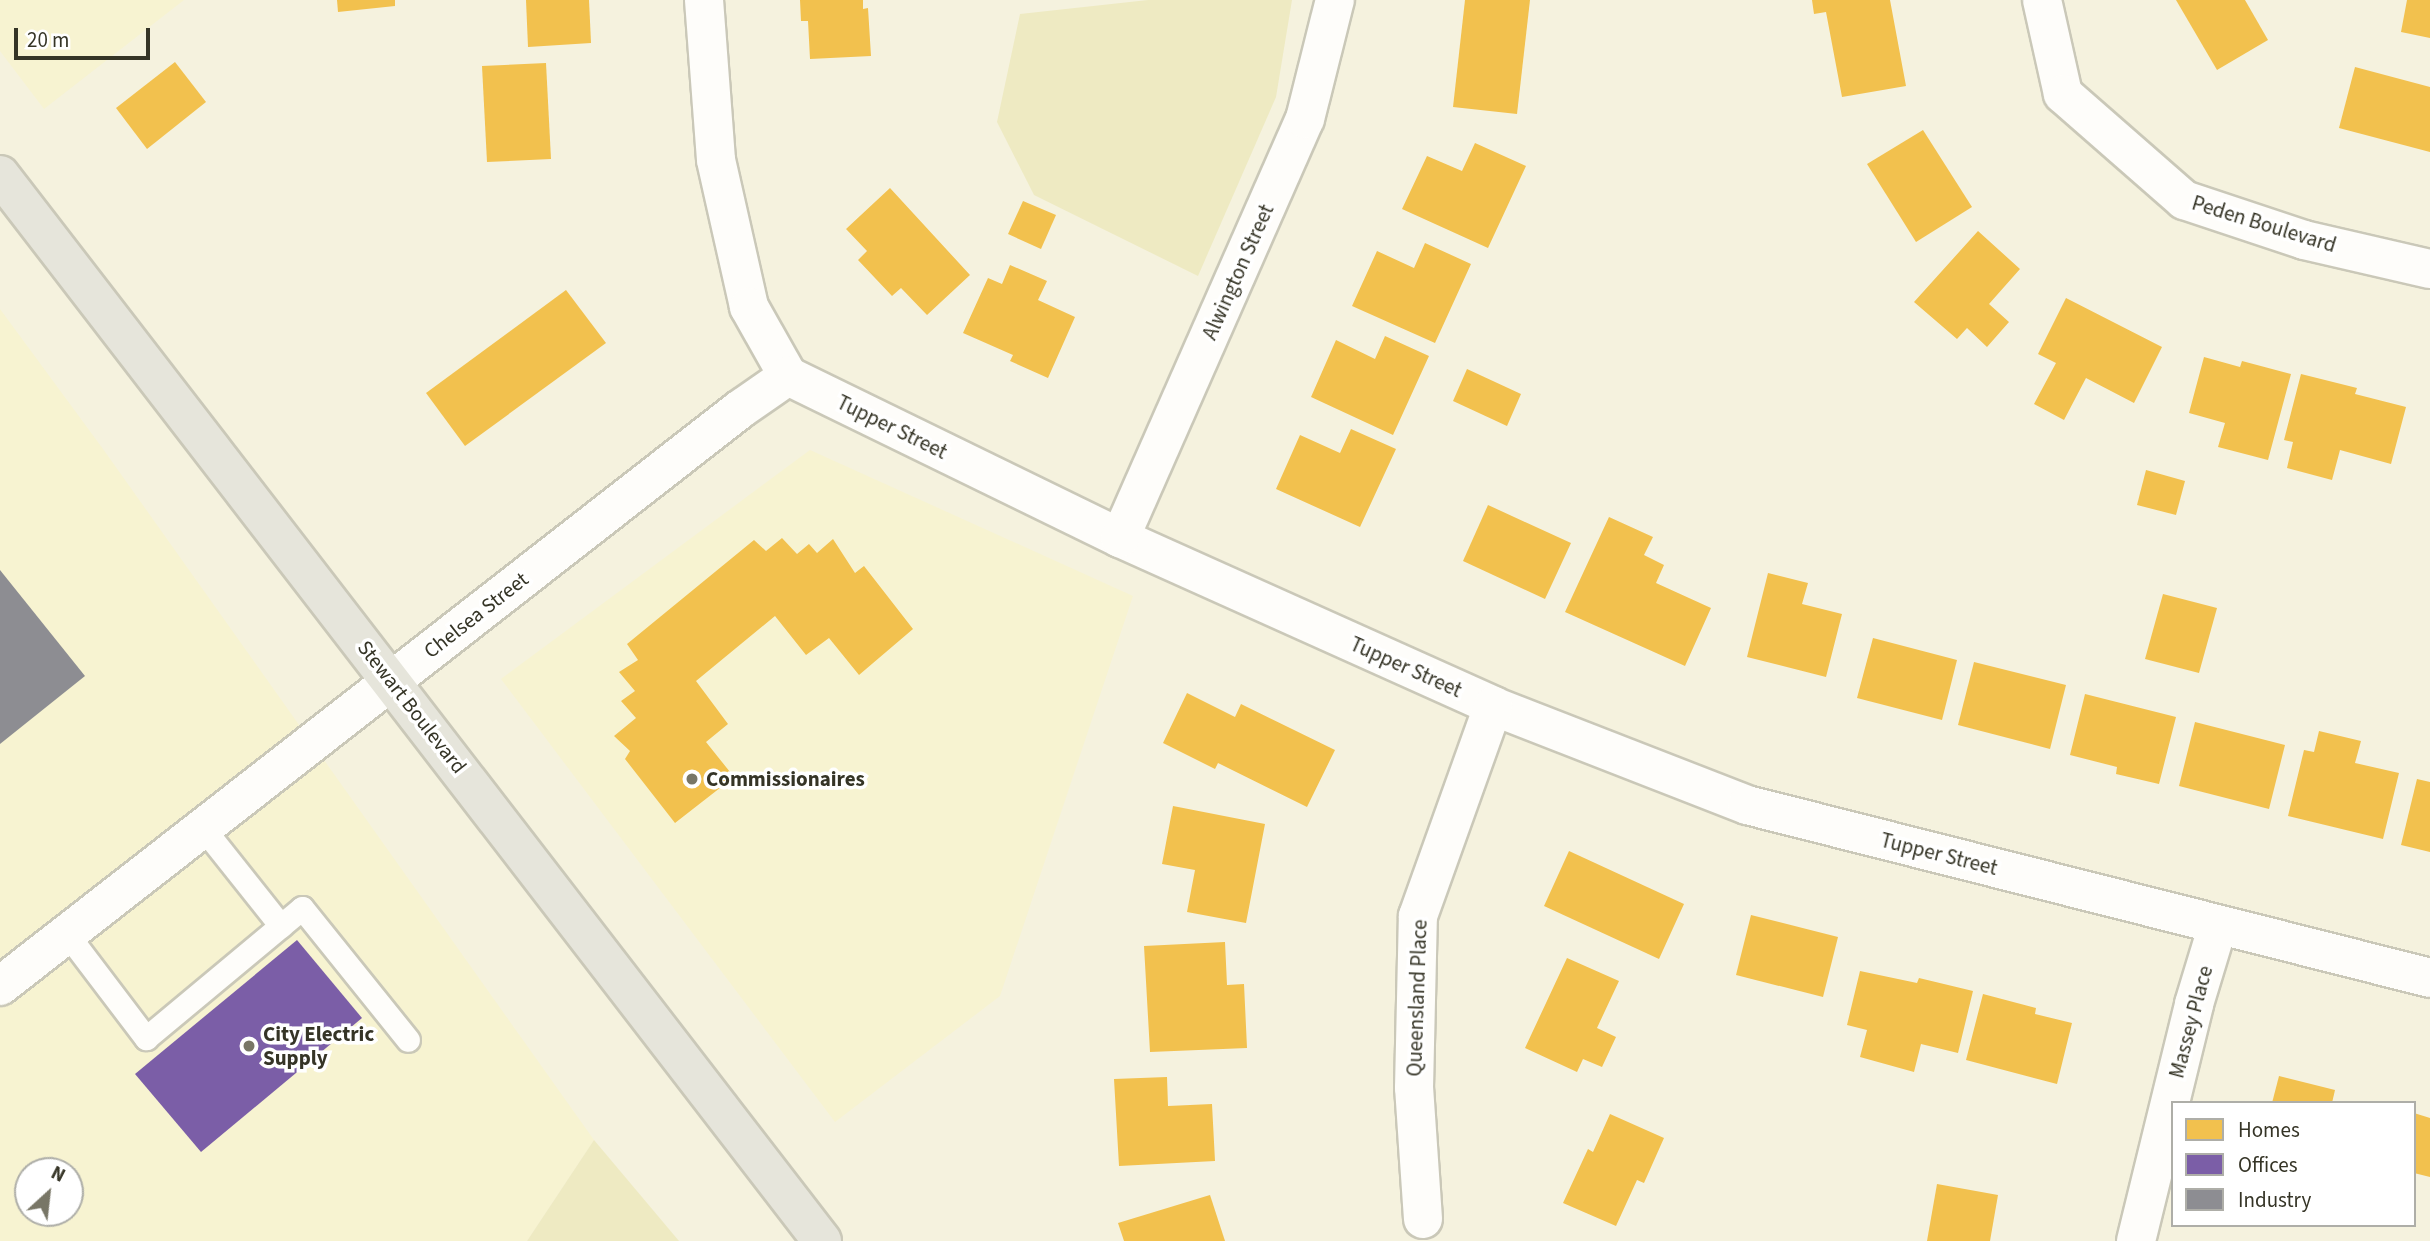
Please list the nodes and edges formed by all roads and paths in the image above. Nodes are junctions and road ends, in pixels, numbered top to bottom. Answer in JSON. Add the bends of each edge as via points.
{"nodes":[{"id":1,"x":704,"y":0,"type":"edge"},
{"id":2,"x":1335,"y":0,"type":"edge"},
{"id":3,"x":2042,"y":0,"type":"edge"},
{"id":4,"x":3,"y":184,"type":"edge"},
{"id":5,"x":2430,"y":269,"type":"edge"},
{"id":6,"x":788,"y":376,"type":"junction"},
{"id":7,"x":1120,"y":538,"type":"junction"},
{"id":8,"x":392,"y":680,"type":"junction"},
{"id":9,"x":1493,"y":706,"type":"junction"},
{"id":10,"x":203,"y":828,"type":"junction"},
{"id":11,"x":2218,"y":925,"type":"junction"},
{"id":12,"x":281,"y":926,"type":"junction"},
{"id":13,"x":67,"y":933,"type":"junction"},
{"id":14,"x":2430,"y":978,"type":"edge"},
{"id":15,"x":0,"y":986,"type":"edge"},
{"id":16,"x":408,"y":1040,"type":"dead end"},
{"id":17,"x":1423,"y":1219,"type":"dead end"},
{"id":18,"x":822,"y":1241,"type":"edge"},
{"id":19,"x":2136,"y":1241,"type":"edge"}],
"edges":[{"from":1,"to":6,"type":"street","via":[[719,173],[749,307]]},
{"from":2,"to":7,"type":"street","name":"Alwington Street","via":[[1305,119]]},
{"from":3,"to":5,"type":"street","name":"Peden Boulevard","via":[[2063,94],[2184,200],[2304,240]]},
{"from":4,"to":8,"type":"main road","name":"Stewart Boulevard"},
{"from":6,"to":7,"type":"street","name":"Tupper Street"},
{"from":6,"to":8,"type":"street","name":"Chelsea Street"},
{"from":7,"to":9,"type":"street","name":"Tupper Street"},
{"from":8,"to":10,"type":"street","name":"Chelsea Street"},
{"from":8,"to":18,"type":"main road","name":"Stewart Boulevard"},
{"from":9,"to":11,"type":"street","name":"Tupper Street","via":[[1747,805]]},
{"from":9,"to":17,"type":"street","name":"Queensland Place","via":[[1418,916],[1414,1088]]},
{"from":10,"to":12,"type":"lane"},
{"from":10,"to":13,"type":"street","name":"Chelsea Street"},
{"from":11,"to":14,"type":"street","name":"Tupper Street"},
{"from":11,"to":19,"type":"street","name":"Massey Place"},
{"from":12,"to":13,"type":"lane","via":[[146,1038]]},
{"from":12,"to":16,"type":"lane","via":[[303,908]]},
{"from":13,"to":15,"type":"street","name":"Chelsea Street"}]}
